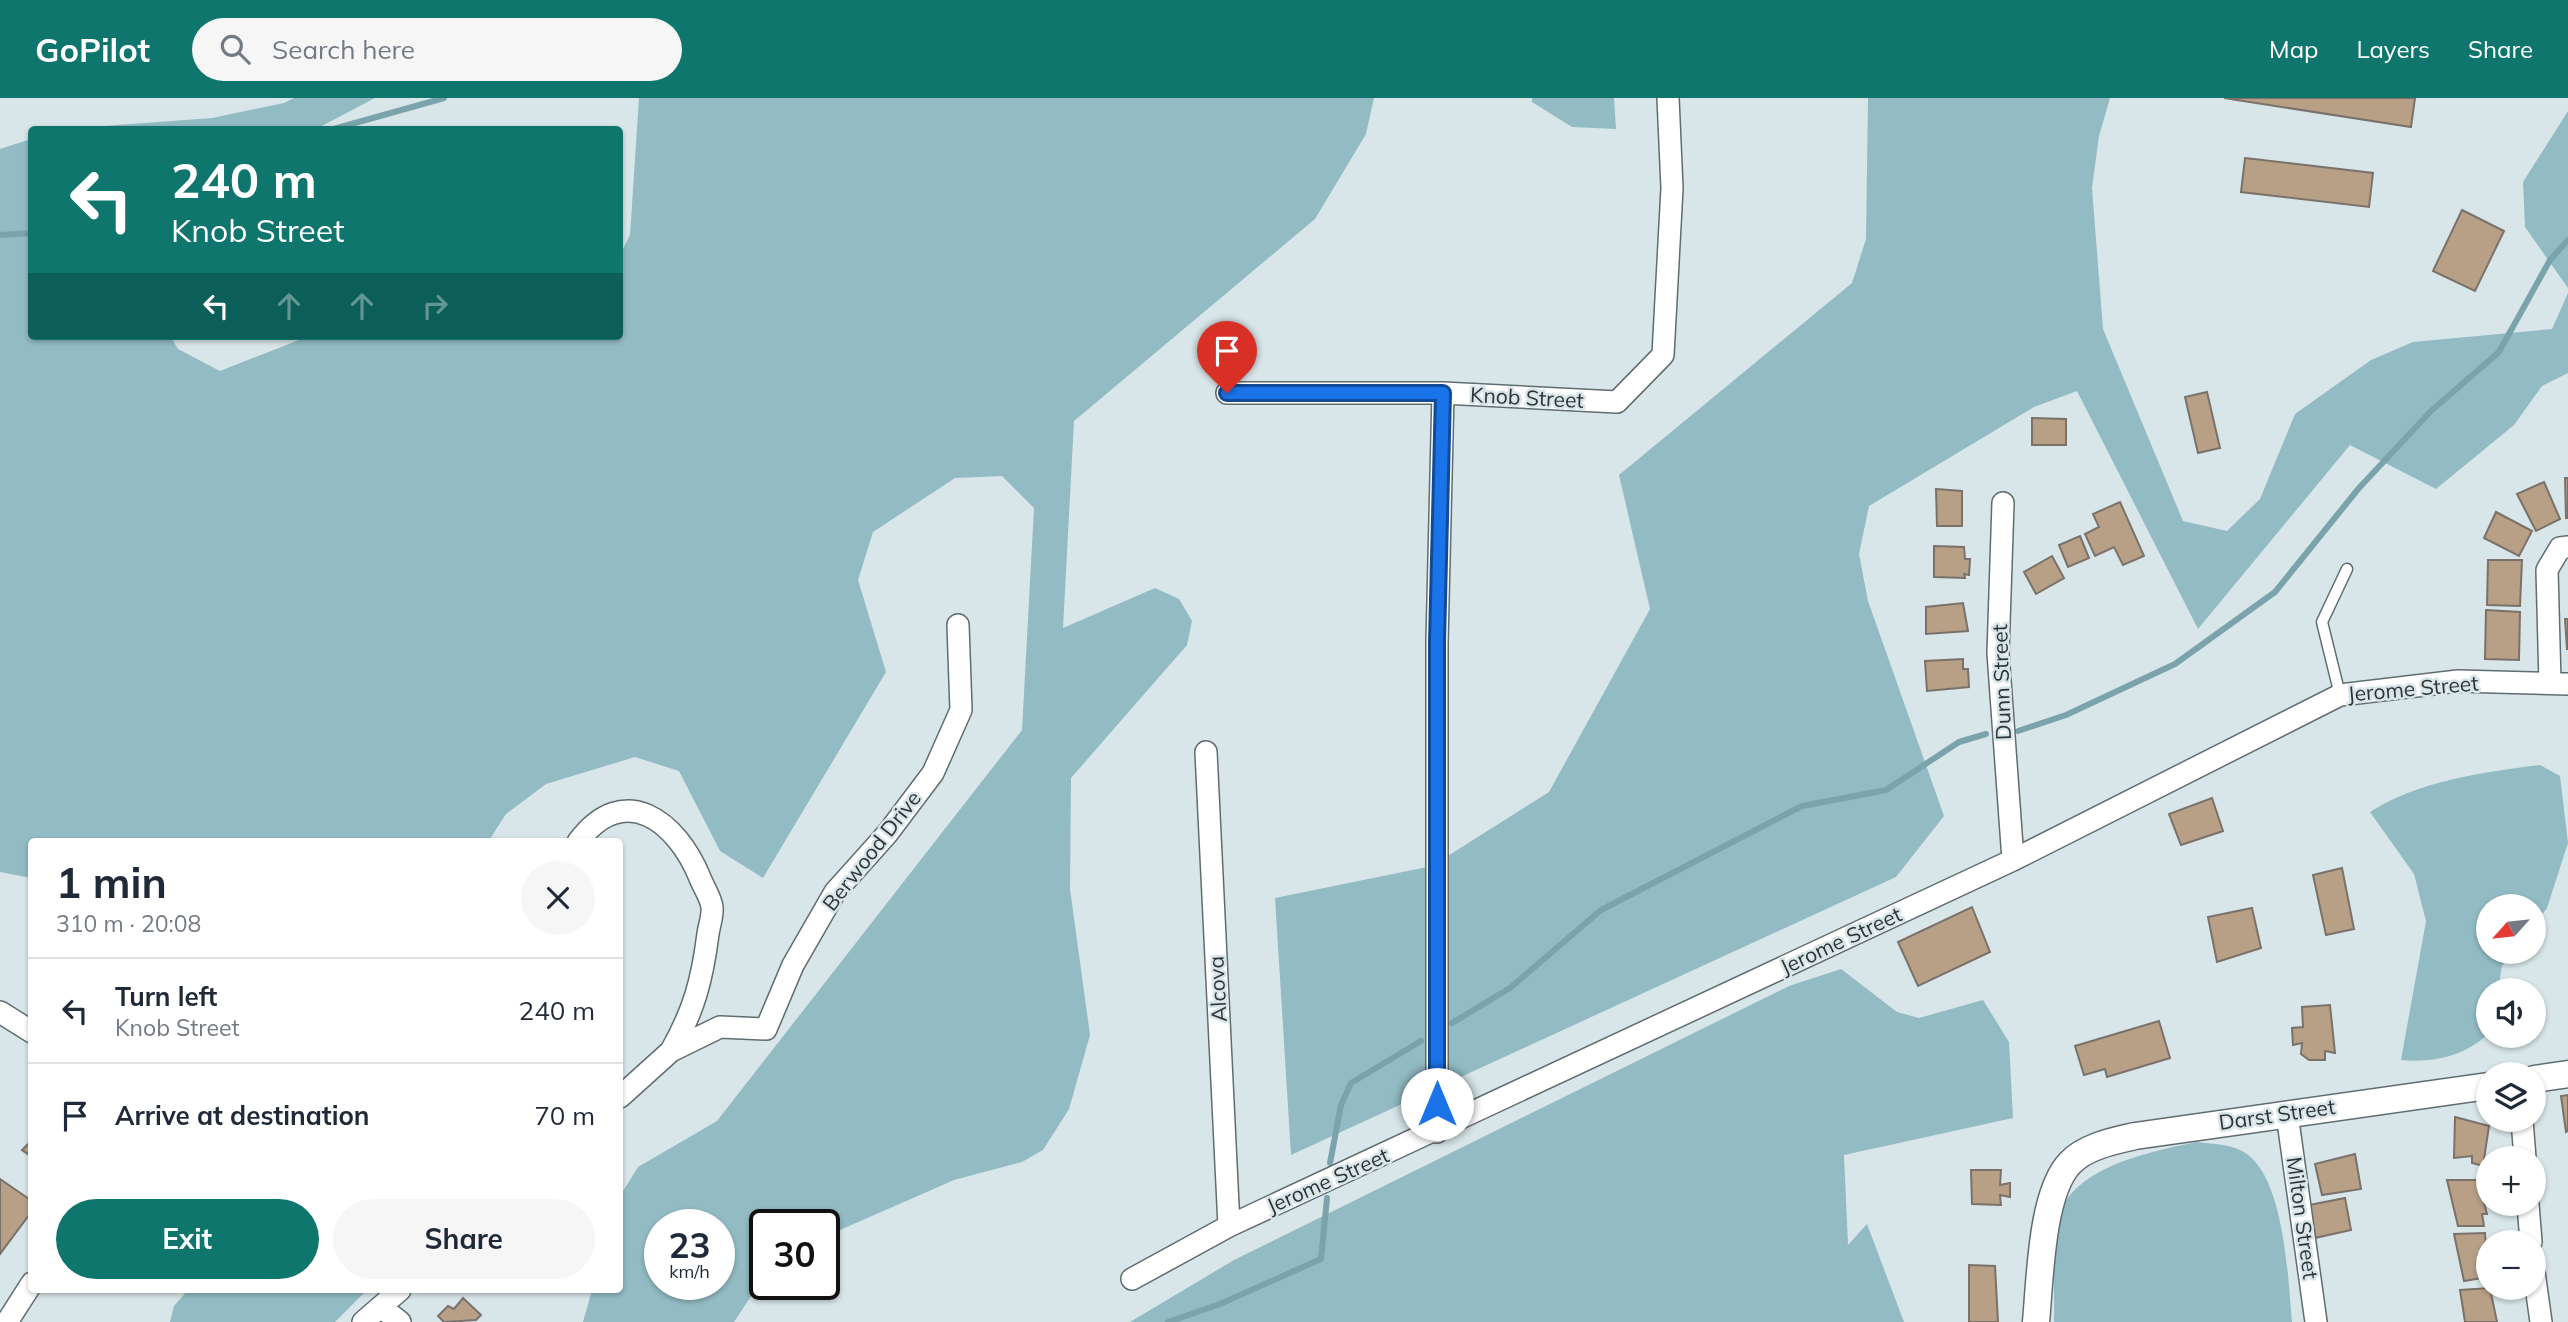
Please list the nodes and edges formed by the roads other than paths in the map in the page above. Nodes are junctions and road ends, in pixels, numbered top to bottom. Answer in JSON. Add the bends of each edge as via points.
{"nodes":[{"id":1,"x":1668,"y":98,"type":"edge"},
{"id":2,"x":1227,"y":393,"type":"dead end"},
{"id":3,"x":1443,"y":393,"type":"junction"},
{"id":4,"x":2003,"y":503,"type":"dead end"},
{"id":5,"x":2568,"y":547,"type":"edge"},
{"id":6,"x":2347,"y":569,"type":"dead end"},
{"id":7,"x":2558,"y":604,"type":"edge"},
{"id":8,"x":958,"y":625,"type":"dead end"},
{"id":9,"x":2559,"y":684,"type":"edge"},
{"id":10,"x":2340,"y":695,"type":"junction"},
{"id":11,"x":1206,"y":752,"type":"dead end"},
{"id":12,"x":581,"y":838,"type":"edge"},
{"id":13,"x":2013,"y":860,"type":"junction"},
{"id":14,"x":0,"y":1012,"type":"edge"},
{"id":15,"x":28,"y":1029,"type":"edge"},
{"id":16,"x":671,"y":1051,"type":"junction"},
{"id":17,"x":2568,"y":1074,"type":"edge"},
{"id":18,"x":2546,"y":1077,"type":"edge"},
{"id":19,"x":2476,"y":1088,"type":"edge"},
{"id":20,"x":623,"y":1094,"type":"edge"},
{"id":21,"x":2287,"y":1114,"type":"junction"},
{"id":22,"x":1437,"y":1132,"type":"junction"},
{"id":23,"x":1229,"y":1226,"type":"junction"},
{"id":24,"x":1132,"y":1279,"type":"dead end"},
{"id":25,"x":28,"y":1290,"type":"edge"},
{"id":26,"x":397,"y":1293,"type":"edge"},
{"id":27,"x":2538,"y":1300,"type":"edge"},
{"id":28,"x":381,"y":1307,"type":"junction"},
{"id":29,"x":8,"y":1322,"type":"edge"},
{"id":30,"x":363,"y":1322,"type":"edge"},
{"id":31,"x":400,"y":1322,"type":"edge"},
{"id":32,"x":2036,"y":1322,"type":"edge"},
{"id":33,"x":2316,"y":1322,"type":"edge"},
{"id":34,"x":2541,"y":1322,"type":"edge"}],
"edges":[{"from":1,"to":3,"type":"street","name":"Knob Street","via":[[1672,188],[1662,355],[1617,402]]},
{"from":2,"to":3,"type":"street","name":"Knob Street"},
{"from":3,"to":22,"type":"street","via":[[1437,642]]},
{"from":4,"to":13,"type":"street","name":"Dunn Street","via":[[1998,653]]},
{"from":5,"to":7,"type":"street","via":[[2560,548],[2547,570]]},
{"from":6,"to":10,"type":"lane","via":[[2322,622]]},
{"from":7,"to":9,"type":"street"},
{"from":8,"to":16,"type":"street","name":"Berwood Drive","via":[[961,710],[933,773],[835,892],[793,965],[766,1029],[720,1027]]},
{"from":9,"to":10,"type":"street","name":"Jerome Street","via":[[2458,681]]},
{"from":10,"to":13,"type":"street","name":"Jerome Street"},
{"from":11,"to":23,"type":"street","name":"Alcova"},
{"from":12,"to":16,"type":"street","via":[[592,823],[612,811],[642,813],[671,828],[692,859],[712,907],[704,967],[691,1014]]},
{"from":13,"to":22,"type":"street","name":"Jerome Street"},
{"from":14,"to":15,"type":"street"},
{"from":16,"to":20,"type":"street","name":"Berwood Drive"},
{"from":17,"to":18,"type":"street"},
{"from":19,"to":21,"type":"street","name":"Darst Street"},
{"from":21,"to":32,"type":"street","name":"Darst Street","via":[[2135,1136],[2100,1145],[2071,1162],[2056,1184]]},
{"from":21,"to":33,"type":"street","name":"Milton Street"},
{"from":22,"to":23,"type":"street","name":"Jerome Street"},
{"from":23,"to":24,"type":"street","name":"Jerome Street"},
{"from":25,"to":29,"type":"street"},
{"from":26,"to":28,"type":"street"},
{"from":27,"to":34,"type":"street"},
{"from":28,"to":30,"type":"street"},
{"from":28,"to":31,"type":"street"}]}
